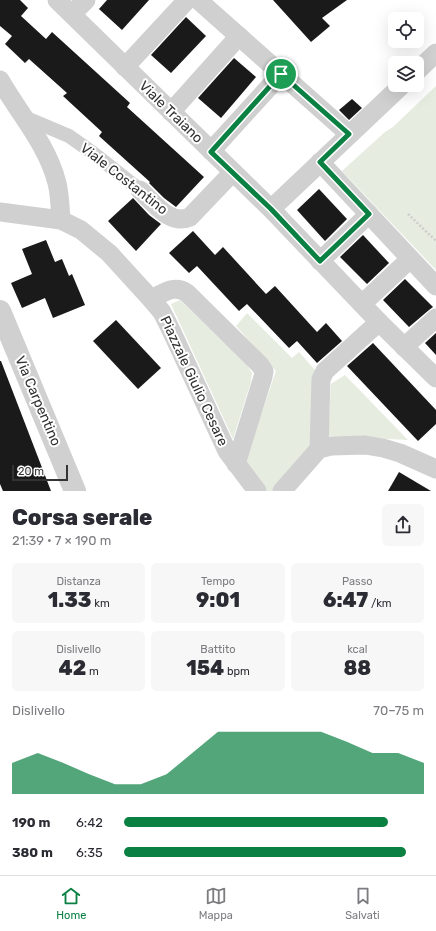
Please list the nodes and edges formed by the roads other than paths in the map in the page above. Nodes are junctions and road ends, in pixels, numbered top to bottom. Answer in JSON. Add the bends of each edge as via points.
{"nodes":[{"id":1,"x":57,"y":0,"type":"edge"},
{"id":2,"x":86,"y":0,"type":"edge"},
{"id":3,"x":187,"y":0,"type":"edge"},
{"id":4,"x":198,"y":0,"type":"edge"},
{"id":5,"x":72,"y":14,"type":"junction"},
{"id":6,"x":239,"y":36,"type":"junction"},
{"id":7,"x":436,"y":53,"type":"edge"},
{"id":8,"x":424,"y":64,"type":"edge"},
{"id":9,"x":125,"y":67,"type":"junction"},
{"id":10,"x":281,"y":74,"type":"junction"},
{"id":11,"x":0,"y":80,"type":"edge"},
{"id":12,"x":394,"y":92,"type":"edge"},
{"id":13,"x":172,"y":112,"type":"junction"},
{"id":14,"x":24,"y":117,"type":"junction"},
{"id":15,"x":349,"y":134,"type":"junction"},
{"id":16,"x":211,"y":152,"type":"junction"},
{"id":17,"x":320,"y":162,"type":"junction"},
{"id":18,"x":233,"y":172,"type":"junction"},
{"id":19,"x":140,"y":190,"type":"joint"},
{"id":20,"x":271,"y":209,"type":"junction"},
{"id":21,"x":0,"y":212,"type":"edge"},
{"id":22,"x":369,"y":214,"type":"junction"},
{"id":23,"x":61,"y":220,"type":"junction"},
{"id":24,"x":410,"y":259,"type":"junction"},
{"id":25,"x":320,"y":261,"type":"junction"},
{"id":26,"x":436,"y":286,"type":"edge"},
{"id":27,"x":151,"y":299,"type":"junction"},
{"id":28,"x":362,"y":304,"type":"junction"},
{"id":29,"x":1,"y":318,"type":"edge"},
{"id":30,"x":436,"y":318,"type":"edge"},
{"id":31,"x":379,"y":322,"type":"junction"},
{"id":32,"x":404,"y":347,"type":"junction"},
{"id":33,"x":436,"y":378,"type":"edge"},
{"id":34,"x":319,"y":449,"type":"junction"},
{"id":35,"x":236,"y":464,"type":"junction"},
{"id":36,"x":436,"y":469,"type":"edge"},
{"id":37,"x":75,"y":491,"type":"edge"},
{"id":38,"x":257,"y":491,"type":"edge"},
{"id":39,"x":282,"y":491,"type":"edge"}],
"edges":[{"from":1,"to":5,"type":"street","name":"Viale Traiano"},
{"from":2,"to":5,"type":"street"},
{"from":3,"to":9,"type":"street"},
{"from":4,"to":6,"type":"street"},
{"from":5,"to":9,"type":"street","name":"Viale Traiano"},
{"from":6,"to":10,"type":"street"},
{"from":6,"to":13,"type":"street"},
{"from":7,"to":8,"type":"street"},
{"from":9,"to":13,"type":"street","name":"Viale Traiano"},
{"from":10,"to":15,"type":"street"},
{"from":10,"to":16,"type":"street"},
{"from":11,"to":14,"type":"street"},
{"from":12,"to":15,"type":"street"},
{"from":13,"to":16,"type":"street","name":"Viale Traiano"},
{"from":14,"to":19,"type":"street","name":"Viale Costantino","via":[[69,136]]},
{"from":14,"to":23,"type":"street","via":[[48,158],[57,184]]},
{"from":15,"to":17,"type":"street"},
{"from":16,"to":18,"type":"street","name":"Viale Traiano"},
{"from":17,"to":20,"type":"street"},
{"from":17,"to":22,"type":"street"},
{"from":18,"to":19,"type":"street","name":"Viale Costantino","via":[[190,217],[184,220],[163,212]]},
{"from":18,"to":20,"type":"street","name":"Viale Traiano"},
{"from":20,"to":25,"type":"street","name":"Viale Traiano"},
{"from":21,"to":23,"type":"street","name":"Piazzale Giulio Cesare"},
{"from":22,"to":24,"type":"street"},
{"from":22,"to":25,"type":"street"},
{"from":23,"to":27,"type":"street","name":"Piazzale Giulio Cesare","via":[[81,230],[109,253]]},
{"from":24,"to":26,"type":"street"},
{"from":24,"to":28,"type":"street"},
{"from":25,"to":28,"type":"street","name":"Viale Traiano"},
{"from":27,"to":35,"type":"street","name":"Piazzale Giulio Cesare","via":[[162,312],[227,451]]},
{"from":27,"to":35,"type":"street","name":"Piazzale Giulio Cesare","via":[[173,289],[181,289],[264,371]]},
{"from":28,"to":31,"type":"street","name":"Viale Traiano"},
{"from":29,"to":37,"type":"street","name":"Via Carpentino"},
{"from":30,"to":32,"type":"street"},
{"from":31,"to":32,"type":"street","name":"Viale Traiano"},
{"from":31,"to":34,"type":"street","via":[[325,371],[321,379]]},
{"from":32,"to":33,"type":"street","name":"Viale Traiano"},
{"from":34,"to":36,"type":"street","via":[[365,445],[400,453]]},
{"from":34,"to":39,"type":"street"},
{"from":35,"to":38,"type":"street","name":"Piazzale Giulio Cesare"}]}
